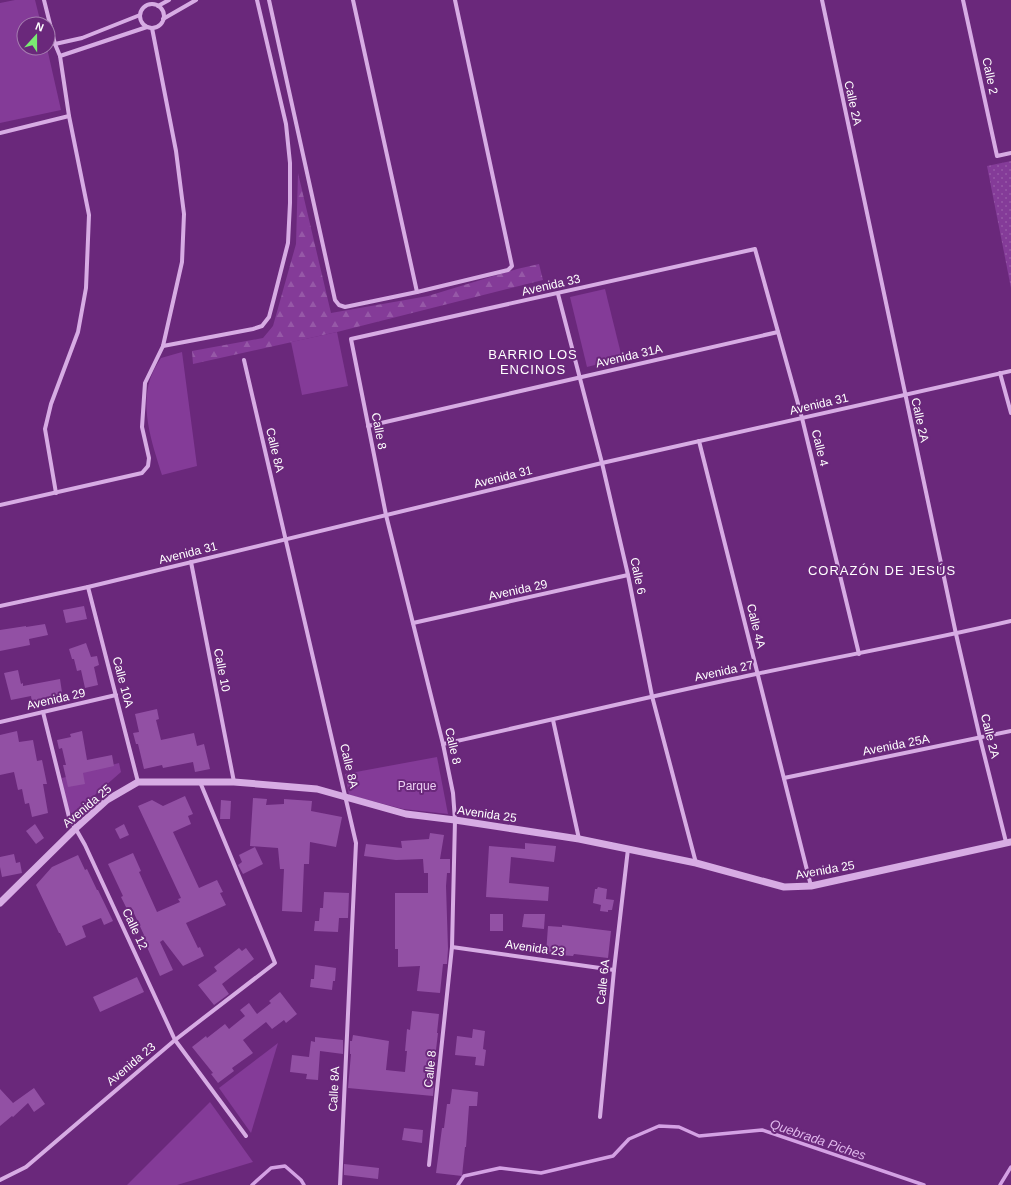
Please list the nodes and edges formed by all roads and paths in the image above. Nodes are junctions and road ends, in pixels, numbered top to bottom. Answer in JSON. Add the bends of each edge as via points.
{"nodes":[{"id":1,"x":44,"y":0,"type":"edge"},
{"id":2,"x":169,"y":0,"type":"edge"},
{"id":3,"x":196,"y":0,"type":"edge"},
{"id":4,"x":257,"y":0,"type":"edge"},
{"id":5,"x":269,"y":0,"type":"edge"},
{"id":6,"x":353,"y":0,"type":"edge"},
{"id":7,"x":454,"y":0,"type":"edge"},
{"id":8,"x":822,"y":0,"type":"edge"},
{"id":9,"x":963,"y":0,"type":"edge"},
{"id":10,"x":148,"y":2,"type":"edge"},
{"id":11,"x":158,"y":6,"type":"junction"},
{"id":12,"x":140,"y":15,"type":"junction"},
{"id":13,"x":48,"y":16,"type":"edge"},
{"id":14,"x":163,"y":19,"type":"junction"},
{"id":15,"x":150,"y":27,"type":"junction"},
{"id":16,"x":56,"y":44,"type":"edge"},
{"id":17,"x":56,"y":46,"type":"edge"},
{"id":18,"x":60,"y":56,"type":"junction"},
{"id":19,"x":69,"y":116,"type":"junction"},
{"id":20,"x":296,"y":122,"type":"junction"},
{"id":21,"x":286,"y":124,"type":"junction"},
{"id":22,"x":0,"y":133,"type":"edge"},
{"id":23,"x":1011,"y":153,"type":"edge"},
{"id":24,"x":755,"y":249,"type":"joint"},
{"id":25,"x":417,"y":292,"type":"junction"},
{"id":26,"x":558,"y":294,"type":"junction"},
{"id":27,"x":778,"y":332,"type":"junction"},
{"id":28,"x":350,"y":339,"type":"joint"},
{"id":29,"x":164,"y":346,"type":"junction"},
{"id":30,"x":244,"y":360,"type":"dead end"},
{"id":31,"x":1011,"y":371,"type":"edge"},
{"id":32,"x":1000,"y":373,"type":"junction"},
{"id":33,"x":580,"y":378,"type":"junction"},
{"id":34,"x":905,"y":395,"type":"junction"},
{"id":35,"x":1011,"y":413,"type":"edge"},
{"id":36,"x":802,"y":418,"type":"junction"},
{"id":37,"x":368,"y":426,"type":"junction"},
{"id":38,"x":699,"y":441,"type":"junction"},
{"id":39,"x":602,"y":463,"type":"junction"},
{"id":40,"x":56,"y":493,"type":"junction"},
{"id":41,"x":0,"y":505,"type":"edge"},
{"id":42,"x":386,"y":515,"type":"junction"},
{"id":43,"x":286,"y":539,"type":"junction"},
{"id":44,"x":192,"y":562,"type":"junction"},
{"id":45,"x":628,"y":576,"type":"junction"},
{"id":46,"x":88,"y":587,"type":"junction"},
{"id":47,"x":0,"y":606,"type":"edge"},
{"id":48,"x":1011,"y":621,"type":"edge"},
{"id":49,"x":412,"y":623,"type":"junction"},
{"id":50,"x":956,"y":634,"type":"junction"},
{"id":51,"x":859,"y":654,"type":"junction"},
{"id":52,"x":758,"y":674,"type":"junction"},
{"id":53,"x":116,"y":695,"type":"junction"},
{"id":54,"x":652,"y":696,"type":"junction"},
{"id":55,"x":43,"y":712,"type":"junction"},
{"id":56,"x":553,"y":720,"type":"junction"},
{"id":57,"x":0,"y":722,"type":"edge"},
{"id":58,"x":1011,"y":732,"type":"edge"},
{"id":59,"x":980,"y":738,"type":"junction"},
{"id":60,"x":443,"y":744,"type":"junction"},
{"id":61,"x":784,"y":778,"type":"junction"},
{"id":62,"x":138,"y":782,"type":"junction"},
{"id":63,"x":200,"y":782,"type":"junction"},
{"id":64,"x":234,"y":782,"type":"junction"},
{"id":65,"x":346,"y":797,"type":"junction"},
{"id":66,"x":455,"y":820,"type":"junction"},
{"id":67,"x":76,"y":828,"type":"junction"},
{"id":68,"x":579,"y":838,"type":"junction"},
{"id":69,"x":1009,"y":842,"type":"edge"},
{"id":70,"x":628,"y":849,"type":"junction"},
{"id":71,"x":696,"y":863,"type":"junction"},
{"id":72,"x":811,"y":886,"type":"junction"},
{"id":73,"x":0,"y":903,"type":"edge"},
{"id":74,"x":452,"y":947,"type":"junction"},
{"id":75,"x":614,"y":970,"type":"junction"},
{"id":76,"x":175,"y":1040,"type":"junction"},
{"id":77,"x":600,"y":1117,"type":"dead end"},
{"id":78,"x":246,"y":1136,"type":"dead end"},
{"id":79,"x":430,"y":1165,"type":"dead end"},
{"id":80,"x":0,"y":1180,"type":"edge"},
{"id":81,"x":340,"y":1185,"type":"edge"}],
"edges":[{"from":1,"to":13,"type":"street"},
{"from":2,"to":11,"type":"street"},
{"from":3,"to":14,"type":"street"},
{"from":4,"to":21,"type":"street"},
{"from":5,"to":20,"type":"street"},
{"from":6,"to":25,"type":"street"},
{"from":7,"to":25,"type":"street","via":[[512,266],[508,270]]},
{"from":8,"to":34,"type":"street","name":"Calle 2A"},
{"from":9,"to":23,"type":"street","name":"Calle 2","via":[[997,156]]},
{"from":10,"to":11,"type":"street"},
{"from":10,"to":12,"type":"street"},
{"from":11,"to":14,"type":"street","via":[[164,14]]},
{"from":12,"to":15,"type":"street","via":[[141,20]]},
{"from":12,"to":16,"type":"street","via":[[82,38]]},
{"from":14,"to":15,"type":"street","via":[[157,26]]},
{"from":15,"to":18,"type":"street"},
{"from":15,"to":29,"type":"street","via":[[176,151],[184,214],[182,262]]},
{"from":17,"to":18,"type":"street"},
{"from":18,"to":19,"type":"street"},
{"from":19,"to":22,"type":"street"},
{"from":19,"to":40,"type":"street","via":[[89,215],[86,288],[78,332],[51,404],[45,429]]},
{"from":20,"to":21,"type":"street"},
{"from":20,"to":25,"type":"street","via":[[335,300],[345,307]]},
{"from":21,"to":29,"type":"street","via":[[290,163],[288,243],[269,317],[262,326],[253,329]]},
{"from":24,"to":26,"type":"street","name":"Avenida 33"},
{"from":24,"to":27,"type":"street","name":"Calle 4"},
{"from":26,"to":28,"type":"street","name":"Avenida 33"},
{"from":26,"to":33,"type":"street","name":"Calle 6"},
{"from":27,"to":33,"type":"street","name":"Avenida 31A"},
{"from":27,"to":36,"type":"street","name":"Calle 4"},
{"from":28,"to":37,"type":"street","name":"Calle 8"},
{"from":29,"to":40,"type":"street","via":[[145,383],[142,427],[149,458],[148,466],[142,473]]},
{"from":30,"to":43,"type":"street","name":"Calle 8A"},
{"from":31,"to":32,"type":"street","name":"Avenida 31"},
{"from":32,"to":34,"type":"street","name":"Avenida 31"},
{"from":32,"to":35,"type":"street"},
{"from":33,"to":37,"type":"street","name":"Avenida 31A"},
{"from":33,"to":39,"type":"street","name":"Calle 6"},
{"from":34,"to":36,"type":"street","name":"Avenida 31"},
{"from":34,"to":50,"type":"street","name":"Calle 2A"},
{"from":36,"to":38,"type":"street","name":"Avenida 31"},
{"from":36,"to":51,"type":"street","name":"Calle 4"},
{"from":37,"to":42,"type":"street","name":"Calle 8"},
{"from":38,"to":39,"type":"street","name":"Avenida 31"},
{"from":38,"to":52,"type":"street","name":"Calle 4A"},
{"from":39,"to":42,"type":"street","name":"Avenida 31"},
{"from":39,"to":45,"type":"street","name":"Calle 6"},
{"from":40,"to":41,"type":"street"},
{"from":42,"to":43,"type":"street","name":"Avenida 31"},
{"from":42,"to":49,"type":"street","name":"Calle 8"},
{"from":43,"to":44,"type":"street","name":"Avenida 31"},
{"from":43,"to":65,"type":"street","name":"Calle 8A"},
{"from":44,"to":46,"type":"street","name":"Avenida 31"},
{"from":44,"to":64,"type":"street","name":"Calle 10"},
{"from":45,"to":49,"type":"street","name":"Avenida 29"},
{"from":45,"to":54,"type":"street","name":"Calle 6"},
{"from":46,"to":47,"type":"street","name":"Avenida 31"},
{"from":46,"to":53,"type":"street","name":"Calle 10A"},
{"from":48,"to":50,"type":"street","name":"Avenida 27"},
{"from":49,"to":60,"type":"street","name":"Calle 8"},
{"from":50,"to":51,"type":"street","name":"Avenida 27"},
{"from":50,"to":59,"type":"street","name":"Calle 2A"},
{"from":51,"to":52,"type":"street","name":"Avenida 27"},
{"from":52,"to":54,"type":"street","name":"Avenida 27"},
{"from":52,"to":61,"type":"street","name":"Calle 4A"},
{"from":53,"to":55,"type":"street","name":"Avenida 29"},
{"from":53,"to":62,"type":"street","name":"Calle 10A"},
{"from":54,"to":56,"type":"street","name":"Avenida 27"},
{"from":54,"to":71,"type":"street","name":"Calle 6"},
{"from":55,"to":57,"type":"street","name":"Avenida 29"},
{"from":55,"to":67,"type":"street","name":"Calle 12","via":[[69,816]]},
{"from":56,"to":60,"type":"street","name":"Avenida 27"},
{"from":56,"to":68,"type":"street"},
{"from":58,"to":59,"type":"street","name":"Avenida 25A"},
{"from":59,"to":61,"type":"street","name":"Avenida 25A"},
{"from":59,"to":69,"type":"street","name":"Calle 2A"},
{"from":60,"to":66,"type":"street","name":"Calle 8","via":[[453,793]]},
{"from":61,"to":72,"type":"street","name":"Calle 4A"},
{"from":62,"to":63,"type":"street","name":"Avenida 25"},
{"from":62,"to":67,"type":"street","name":"Avenida 25","via":[[107,800]]},
{"from":63,"to":64,"type":"street","name":"Avenida 25"},
{"from":63,"to":76,"type":"street","name":"Avenida 23","via":[[275,963]]},
{"from":64,"to":65,"type":"street","name":"Avenida 25","via":[[317,789]]},
{"from":65,"to":66,"type":"street","name":"Avenida 25","via":[[406,814]]},
{"from":65,"to":81,"type":"street","name":"Calle 8A","via":[[356,844]]},
{"from":66,"to":68,"type":"street","name":"Avenida 25"},
{"from":66,"to":74,"type":"street","name":"Calle 8"},
{"from":67,"to":73,"type":"street","name":"Avenida 25"},
{"from":67,"to":76,"type":"street","name":"Calle 12"},
{"from":68,"to":70,"type":"street","name":"Avenida 25"},
{"from":69,"to":72,"type":"street","name":"Avenida 25"},
{"from":70,"to":71,"type":"street","name":"Avenida 25"},
{"from":70,"to":75,"type":"street","name":"Calle 6A"},
{"from":71,"to":72,"type":"street","name":"Avenida 25","via":[[784,887]]},
{"from":74,"to":75,"type":"street","name":"Avenida 23"},
{"from":74,"to":79,"type":"street","name":"Calle 8"},
{"from":75,"to":77,"type":"street","name":"Calle 6A"},
{"from":76,"to":78,"type":"street","name":"Calle 12"},
{"from":76,"to":80,"type":"street","name":"Avenida 23","via":[[26,1167]]}]}
